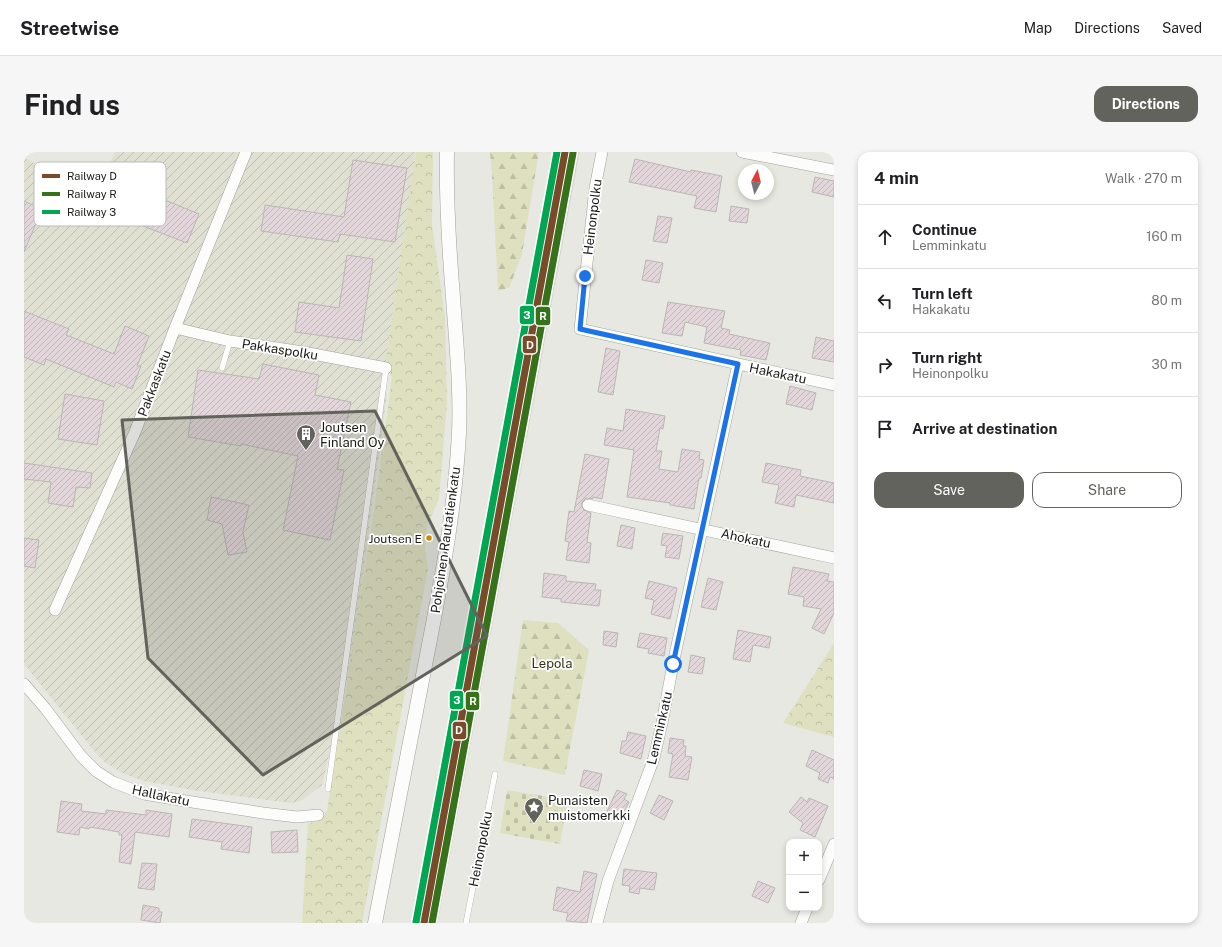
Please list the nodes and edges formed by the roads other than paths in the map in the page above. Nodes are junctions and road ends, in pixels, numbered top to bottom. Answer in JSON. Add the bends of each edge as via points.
{"nodes":[{"id":1,"x":246,"y":152,"type":"edge"},
{"id":2,"x":447,"y":152,"type":"edge"},
{"id":3,"x":602,"y":152,"type":"edge"},
{"id":4,"x":742,"y":152,"type":"edge"},
{"id":5,"x":834,"y":170,"type":"edge"},
{"id":6,"x":175,"y":328,"type":"junction"},
{"id":7,"x":580,"y":329,"type":"joint"},
{"id":8,"x":230,"y":341,"type":"junction"},
{"id":9,"x":738,"y":364,"type":"junction"},
{"id":10,"x":222,"y":368,"type":"dead end"},
{"id":11,"x":386,"y":368,"type":"joint"},
{"id":12,"x":834,"y":385,"type":"edge"},
{"id":13,"x":588,"y":504,"type":"dead end"},
{"id":14,"x":702,"y":529,"type":"junction"},
{"id":15,"x":834,"y":558,"type":"edge"},
{"id":16,"x":55,"y":610,"type":"dead end"},
{"id":17,"x":24,"y":684,"type":"edge"},
{"id":18,"x":495,"y":774,"type":"dead end"},
{"id":19,"x":328,"y":789,"type":"dead end"},
{"id":20,"x":318,"y":816,"type":"dead end"},
{"id":21,"x":834,"y":844,"type":"edge"},
{"id":22,"x":821,"y":875,"type":"edge"},
{"id":23,"x":806,"y":911,"type":"edge"},
{"id":24,"x":375,"y":923,"type":"edge"},
{"id":25,"x":466,"y":923,"type":"edge"},
{"id":26,"x":597,"y":923,"type":"edge"},
{"id":27,"x":801,"y":923,"type":"edge"}],
"edges":[{"from":1,"to":6,"type":"street","name":"Pakkaskatu"},
{"from":2,"to":24,"type":"street","name":"Pohjoinen Rautatienkatu","via":[[447,210],[457,340],[459,433],[454,487],[435,610]]},
{"from":3,"to":7,"type":"street","name":"Heinonpolku","via":[[595,188]]},
{"from":4,"to":5,"type":"street"},
{"from":6,"to":8,"type":"street","name":"Pakkaspolku"},
{"from":6,"to":16,"type":"street","name":"Pakkaskatu","via":[[135,432]]},
{"from":7,"to":9,"type":"street","name":"Hakakatu"},
{"from":8,"to":10,"type":"lane"},
{"from":8,"to":11,"type":"street","name":"Pakkaspolku"},
{"from":9,"to":12,"type":"street","name":"Hakakatu"},
{"from":9,"to":14,"type":"street","name":"Lemminkatu"},
{"from":11,"to":19,"type":"lane"},
{"from":13,"to":14,"type":"street","name":"Ahokatu"},
{"from":14,"to":15,"type":"street","name":"Ahokatu"},
{"from":14,"to":26,"type":"street","name":"Lemminkatu","via":[[654,758],[608,881]]},
{"from":17,"to":20,"type":"street","name":"Hallakatu","via":[[81,756],[96,771],[113,782],[144,794],[179,800],[290,816]]},
{"from":18,"to":25,"type":"lane","name":"Heinonpolku"},
{"from":21,"to":22,"type":"street"},
{"from":23,"to":27,"type":"street"}]}
